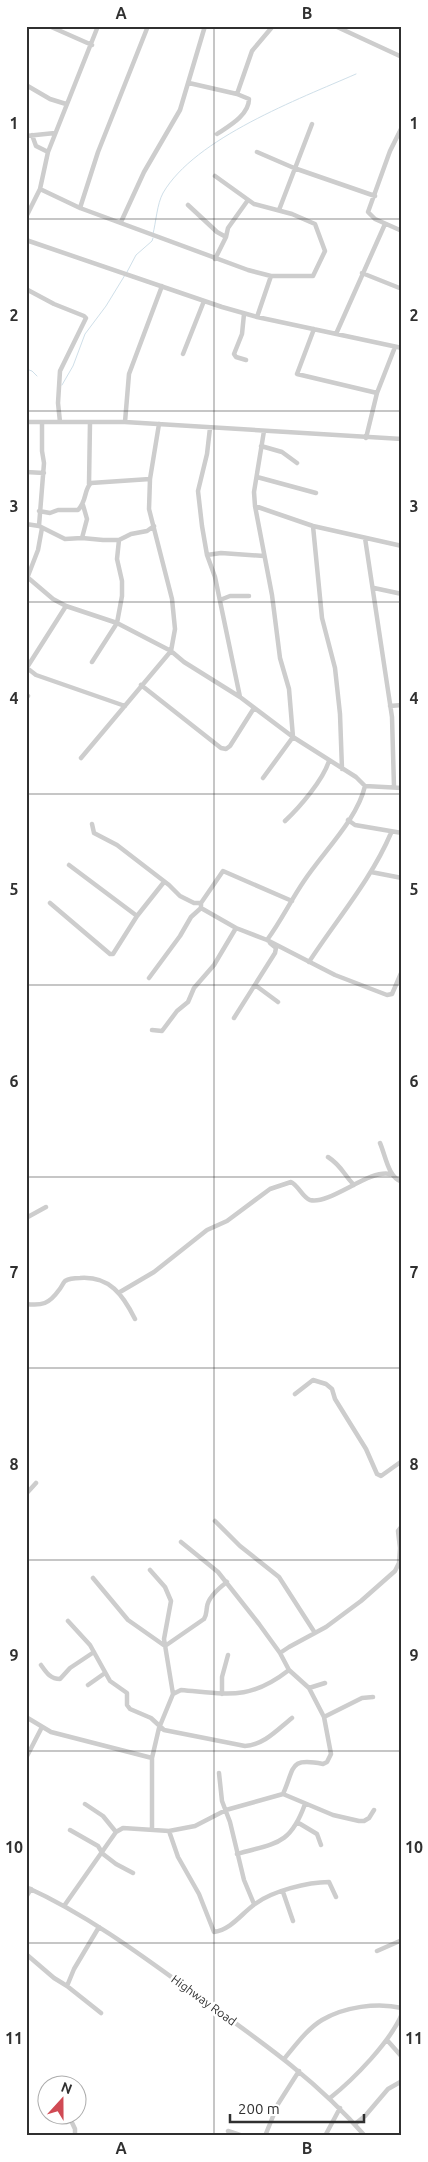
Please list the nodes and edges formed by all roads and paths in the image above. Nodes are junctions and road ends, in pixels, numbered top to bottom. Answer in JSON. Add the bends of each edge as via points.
{"nodes":[{"id":1,"x":49,"y":26,"type":"edge"},
{"id":2,"x":98,"y":26,"type":"edge"},
{"id":3,"x":148,"y":26,"type":"edge"},
{"id":4,"x":205,"y":26,"type":"edge"},
{"id":5,"x":274,"y":26,"type":"edge"},
{"id":6,"x":335,"y":26,"type":"edge"},
{"id":7,"x":92,"y":45,"type":"junction"},
{"id":8,"x":402,"y":57,"type":"edge"},
{"id":9,"x":190,"y":83,"type":"junction"},
{"id":10,"x":26,"y":86,"type":"edge"},
{"id":11,"x":237,"y":94,"type":"junction"},
{"id":12,"x":66,"y":104,"type":"junction"},
{"id":13,"x":312,"y":124,"type":"dead end"},
{"id":14,"x":402,"y":127,"type":"edge"},
{"id":15,"x":55,"y":133,"type":"junction"},
{"id":16,"x":217,"y":134,"type":"dead end"},
{"id":17,"x":32,"y":135,"type":"junction"},
{"id":18,"x":26,"y":136,"type":"edge"},
{"id":19,"x":48,"y":152,"type":"junction"},
{"id":20,"x":257,"y":152,"type":"dead end"},
{"id":21,"x":294,"y":168,"type":"junction"},
{"id":22,"x":215,"y":176,"type":"dead end"},
{"id":23,"x":40,"y":189,"type":"junction"},
{"id":24,"x":376,"y":196,"type":"junction"},
{"id":25,"x":248,"y":200,"type":"junction"},
{"id":26,"x":188,"y":205,"type":"dead end"},
{"id":27,"x":80,"y":208,"type":"junction"},
{"id":28,"x":279,"y":210,"type":"junction"},
{"id":29,"x":26,"y":216,"type":"edge"},
{"id":30,"x":120,"y":222,"type":"junction"},
{"id":31,"x":385,"y":224,"type":"junction"},
{"id":32,"x":402,"y":231,"type":"edge"},
{"id":33,"x":226,"y":236,"type":"junction"},
{"id":34,"x":26,"y":240,"type":"edge"},
{"id":35,"x":215,"y":259,"type":"junction"},
{"id":36,"x":362,"y":273,"type":"junction"},
{"id":37,"x":271,"y":276,"type":"junction"},
{"id":38,"x":162,"y":286,"type":"junction"},
{"id":39,"x":26,"y":289,"type":"edge"},
{"id":40,"x":402,"y":289,"type":"edge"},
{"id":41,"x":204,"y":300,"type":"junction"},
{"id":42,"x":244,"y":314,"type":"junction"},
{"id":43,"x":257,"y":317,"type":"junction"},
{"id":44,"x":314,"y":329,"type":"junction"},
{"id":45,"x":336,"y":334,"type":"junction"},
{"id":46,"x":394,"y":347,"type":"junction"},
{"id":47,"x":402,"y":348,"type":"edge"},
{"id":48,"x":183,"y":354,"type":"dead end"},
{"id":49,"x":246,"y":360,"type":"dead end"},
{"id":50,"x":377,"y":393,"type":"junction"},
{"id":51,"x":26,"y":422,"type":"edge"},
{"id":52,"x":60,"y":422,"type":"junction"},
{"id":53,"x":90,"y":422,"type":"junction"},
{"id":54,"x":125,"y":422,"type":"junction"},
{"id":55,"x":42,"y":423,"type":"junction"},
{"id":56,"x":159,"y":424,"type":"junction"},
{"id":57,"x":210,"y":428,"type":"junction"},
{"id":58,"x":264,"y":431,"type":"junction"},
{"id":59,"x":366,"y":438,"type":"junction"},
{"id":60,"x":402,"y":439,"type":"edge"},
{"id":61,"x":261,"y":446,"type":"junction"},
{"id":62,"x":297,"y":463,"type":"dead end"},
{"id":63,"x":26,"y":472,"type":"edge"},
{"id":64,"x":44,"y":473,"type":"junction"},
{"id":65,"x":257,"y":477,"type":"junction"},
{"id":66,"x":150,"y":479,"type":"junction"},
{"id":67,"x":89,"y":484,"type":"junction"},
{"id":68,"x":316,"y":493,"type":"dead end"},
{"id":69,"x":83,"y":506,"type":"junction"},
{"id":70,"x":255,"y":506,"type":"junction"},
{"id":71,"x":39,"y":511,"type":"junction"},
{"id":72,"x":29,"y":524,"type":"edge"},
{"id":73,"x":40,"y":525,"type":"junction"},
{"id":74,"x":154,"y":526,"type":"junction"},
{"id":75,"x":313,"y":526,"type":"junction"},
{"id":76,"x":82,"y":538,"type":"junction"},
{"id":77,"x":365,"y":538,"type":"junction"},
{"id":78,"x":119,"y":540,"type":"junction"},
{"id":79,"x":402,"y":546,"type":"edge"},
{"id":80,"x":207,"y":555,"type":"junction"},
{"id":81,"x":264,"y":556,"type":"junction"},
{"id":82,"x":27,"y":579,"type":"edge"},
{"id":83,"x":374,"y":588,"type":"junction"},
{"id":84,"x":402,"y":594,"type":"edge"},
{"id":85,"x":249,"y":596,"type":"dead end"},
{"id":86,"x":220,"y":600,"type":"junction"},
{"id":87,"x":66,"y":606,"type":"junction"},
{"id":88,"x":117,"y":623,"type":"junction"},
{"id":89,"x":172,"y":651,"type":"junction"},
{"id":90,"x":92,"y":662,"type":"dead end"},
{"id":91,"x":26,"y":669,"type":"edge"},
{"id":92,"x":141,"y":685,"type":"junction"},
{"id":93,"x":240,"y":697,"type":"junction"},
{"id":94,"x":402,"y":705,"type":"edge"},
{"id":95,"x":125,"y":706,"type":"junction"},
{"id":96,"x":390,"y":706,"type":"junction"},
{"id":97,"x":254,"y":708,"type":"junction"},
{"id":98,"x":293,"y":737,"type":"junction"},
{"id":99,"x":81,"y":758,"type":"dead end"},
{"id":100,"x":329,"y":761,"type":"junction"},
{"id":101,"x":342,"y":769,"type":"junction"},
{"id":102,"x":263,"y":778,"type":"dead end"},
{"id":103,"x":365,"y":786,"type":"junction"},
{"id":104,"x":394,"y":787,"type":"junction"},
{"id":105,"x":402,"y":788,"type":"edge"},
{"id":106,"x":348,"y":820,"type":"junction"},
{"id":107,"x":285,"y":821,"type":"dead end"},
{"id":108,"x":92,"y":824,"type":"dead end"},
{"id":109,"x":391,"y":832,"type":"junction"},
{"id":110,"x":402,"y":833,"type":"edge"},
{"id":111,"x":69,"y":865,"type":"dead end"},
{"id":112,"x":371,"y":872,"type":"junction"},
{"id":113,"x":402,"y":878,"type":"edge"},
{"id":114,"x":164,"y":882,"type":"junction"},
{"id":115,"x":292,"y":901,"type":"junction"},
{"id":116,"x":50,"y":903,"type":"dead end"},
{"id":117,"x":201,"y":906,"type":"junction"},
{"id":118,"x":137,"y":916,"type":"junction"},
{"id":119,"x":236,"y":928,"type":"junction"},
{"id":120,"x":267,"y":940,"type":"junction"},
{"id":121,"x":309,"y":962,"type":"junction"},
{"id":122,"x":402,"y":971,"type":"edge"},
{"id":123,"x":149,"y":978,"type":"dead end"},
{"id":124,"x":256,"y":985,"type":"junction"},
{"id":125,"x":278,"y":1002,"type":"dead end"},
{"id":126,"x":234,"y":1018,"type":"dead end"},
{"id":127,"x":152,"y":1030,"type":"dead end"},
{"id":128,"x":380,"y":1144,"type":"dead end"},
{"id":129,"x":328,"y":1157,"type":"dead end"},
{"id":130,"x":390,"y":1174,"type":"junction"},
{"id":131,"x":402,"y":1182,"type":"edge"},
{"id":132,"x":354,"y":1185,"type":"junction"},
{"id":133,"x":46,"y":1208,"type":"dead end"},
{"id":134,"x":26,"y":1218,"type":"edge"},
{"id":135,"x":120,"y":1292,"type":"junction"},
{"id":136,"x":26,"y":1304,"type":"edge"},
{"id":137,"x":135,"y":1319,"type":"dead end"},
{"id":138,"x":295,"y":1394,"type":"dead end"},
{"id":139,"x":402,"y":1462,"type":"edge"},
{"id":140,"x":36,"y":1483,"type":"dead end"},
{"id":141,"x":26,"y":1494,"type":"edge"},
{"id":142,"x":215,"y":1521,"type":"dead end"},
{"id":143,"x":402,"y":1526,"type":"edge"},
{"id":144,"x":181,"y":1542,"type":"dead end"},
{"id":145,"x":150,"y":1570,"type":"dead end"},
{"id":146,"x":93,"y":1578,"type":"dead end"},
{"id":147,"x":227,"y":1582,"type":"junction"},
{"id":148,"x":68,"y":1621,"type":"dead end"},
{"id":149,"x":315,"y":1633,"type":"junction"},
{"id":150,"x":165,"y":1646,"type":"junction"},
{"id":151,"x":94,"y":1652,"type":"junction"},
{"id":152,"x":280,"y":1653,"type":"junction"},
{"id":153,"x":228,"y":1655,"type":"dead end"},
{"id":154,"x":41,"y":1665,"type":"dead end"},
{"id":155,"x":289,"y":1670,"type":"junction"},
{"id":156,"x":105,"y":1673,"type":"junction"},
{"id":157,"x":325,"y":1683,"type":"dead end"},
{"id":158,"x":88,"y":1685,"type":"dead end"},
{"id":159,"x":310,"y":1688,"type":"junction"},
{"id":160,"x":173,"y":1694,"type":"junction"},
{"id":161,"x":222,"y":1694,"type":"junction"},
{"id":162,"x":373,"y":1697,"type":"dead end"},
{"id":163,"x":26,"y":1717,"type":"edge"},
{"id":164,"x":324,"y":1717,"type":"junction"},
{"id":165,"x":292,"y":1718,"type":"dead end"},
{"id":166,"x":42,"y":1727,"type":"junction"},
{"id":167,"x":159,"y":1728,"type":"junction"},
{"id":168,"x":26,"y":1758,"type":"edge"},
{"id":169,"x":152,"y":1758,"type":"junction"},
{"id":170,"x":219,"y":1773,"type":"dead end"},
{"id":171,"x":283,"y":1794,"type":"junction"},
{"id":172,"x":84,"y":1804,"type":"dead end"},
{"id":173,"x":305,"y":1804,"type":"junction"},
{"id":174,"x":226,"y":1810,"type":"junction"},
{"id":175,"x":374,"y":1810,"type":"dead end"},
{"id":176,"x":298,"y":1822,"type":"junction"},
{"id":177,"x":152,"y":1829,"type":"junction"},
{"id":178,"x":70,"y":1830,"type":"dead end"},
{"id":179,"x":169,"y":1831,"type":"junction"},
{"id":180,"x":116,"y":1832,"type":"junction"},
{"id":181,"x":321,"y":1846,"type":"dead end"},
{"id":182,"x":102,"y":1851,"type":"junction"},
{"id":183,"x":237,"y":1854,"type":"junction"},
{"id":184,"x":133,"y":1873,"type":"dead end"},
{"id":185,"x":28,"y":1888,"type":"edge"},
{"id":186,"x":283,"y":1892,"type":"junction"},
{"id":187,"x":26,"y":1897,"type":"edge"},
{"id":188,"x":336,"y":1897,"type":"dead end"},
{"id":189,"x":254,"y":1904,"type":"junction"},
{"id":190,"x":64,"y":1906,"type":"junction"},
{"id":191,"x":293,"y":1921,"type":"dead end"},
{"id":192,"x":99,"y":1927,"type":"junction"},
{"id":193,"x":402,"y":1940,"type":"edge"},
{"id":194,"x":377,"y":1951,"type":"dead end"},
{"id":195,"x":26,"y":1954,"type":"edge"},
{"id":196,"x":67,"y":1986,"type":"junction"},
{"id":197,"x":402,"y":2008,"type":"edge"},
{"id":198,"x":101,"y":2013,"type":"dead end"},
{"id":199,"x":402,"y":2014,"type":"edge"},
{"id":200,"x":387,"y":2040,"type":"junction"},
{"id":201,"x":402,"y":2057,"type":"edge"},
{"id":202,"x":284,"y":2059,"type":"junction"},
{"id":203,"x":299,"y":2071,"type":"junction"},
{"id":204,"x":402,"y":2081,"type":"edge"},
{"id":205,"x":330,"y":2098,"type":"junction"},
{"id":206,"x":340,"y":2108,"type":"junction"},
{"id":207,"x":72,"y":2124,"type":"edge"},
{"id":208,"x":355,"y":2124,"type":"junction"},
{"id":209,"x":228,"y":2131,"type":"dead end"},
{"id":210,"x":75,"y":2136,"type":"edge"},
{"id":211,"x":243,"y":2136,"type":"edge"},
{"id":212,"x":265,"y":2136,"type":"edge"},
{"id":213,"x":325,"y":2136,"type":"edge"},
{"id":214,"x":365,"y":2136,"type":"edge"}],
"edges":[{"from":1,"to":7,"type":"street"},
{"from":2,"to":7,"type":"street"},
{"from":3,"to":27,"type":"street","via":[[98,152]]},
{"from":4,"to":9,"type":"street"},
{"from":5,"to":11,"type":"street","via":[[252,51]]},
{"from":6,"to":8,"type":"street"},
{"from":7,"to":12,"type":"street"},
{"from":9,"to":11,"type":"street"},
{"from":9,"to":30,"type":"street","via":[[180,110]]},
{"from":10,"to":12,"type":"street"},
{"from":11,"to":16,"type":"street","via":[[248,99],[248,107]]},
{"from":12,"to":15,"type":"street"},
{"from":13,"to":21,"type":"street"},
{"from":14,"to":24,"type":"street"},
{"from":15,"to":17,"type":"street"},
{"from":15,"to":19,"type":"street"},
{"from":17,"to":18,"type":"street"},
{"from":17,"to":19,"type":"street","via":[[36,146]]},
{"from":19,"to":23,"type":"street"},
{"from":20,"to":21,"type":"street"},
{"from":21,"to":24,"type":"street"},
{"from":21,"to":28,"type":"street"},
{"from":22,"to":25,"type":"street"},
{"from":23,"to":27,"type":"street"},
{"from":23,"to":29,"type":"street"},
{"from":24,"to":31,"type":"street","via":[[368,212]]},
{"from":25,"to":28,"type":"street"},
{"from":25,"to":33,"type":"street"},
{"from":26,"to":33,"type":"street","via":[[217,232]]},
{"from":27,"to":30,"type":"street"},
{"from":28,"to":37,"type":"street","via":[[315,224],[325,251],[313,276]]},
{"from":30,"to":35,"type":"street"},
{"from":31,"to":32,"type":"street"},
{"from":31,"to":36,"type":"street"},
{"from":33,"to":35,"type":"street"},
{"from":34,"to":38,"type":"street"},
{"from":35,"to":37,"type":"street"},
{"from":36,"to":40,"type":"street"},
{"from":36,"to":45,"type":"street"},
{"from":37,"to":43,"type":"street"},
{"from":38,"to":41,"type":"street"},
{"from":38,"to":54,"type":"street","via":[[129,374]]},
{"from":39,"to":52,"type":"street","via":[[86,318],[60,372]]},
{"from":41,"to":42,"type":"street"},
{"from":41,"to":48,"type":"street"},
{"from":42,"to":43,"type":"street"},
{"from":42,"to":49,"type":"street","via":[[242,334],[234,354]]},
{"from":43,"to":44,"type":"street"},
{"from":44,"to":45,"type":"street"},
{"from":44,"to":50,"type":"street","via":[[297,374]]},
{"from":45,"to":46,"type":"street"},
{"from":46,"to":47,"type":"street"},
{"from":46,"to":50,"type":"street"},
{"from":50,"to":59,"type":"street"},
{"from":51,"to":55,"type":"street"},
{"from":52,"to":53,"type":"street"},
{"from":52,"to":55,"type":"street"},
{"from":53,"to":54,"type":"street"},
{"from":53,"to":67,"type":"street"},
{"from":54,"to":56,"type":"street"},
{"from":55,"to":64,"type":"street"},
{"from":56,"to":57,"type":"street"},
{"from":56,"to":66,"type":"street"},
{"from":57,"to":58,"type":"street"},
{"from":57,"to":80,"type":"street","via":[[198,491]]},
{"from":58,"to":59,"type":"street"},
{"from":58,"to":61,"type":"street"},
{"from":59,"to":60,"type":"street"},
{"from":61,"to":62,"type":"street","via":[[282,452]]},
{"from":61,"to":65,"type":"street"},
{"from":63,"to":64,"type":"street"},
{"from":64,"to":71,"type":"street"},
{"from":65,"to":68,"type":"street"},
{"from":65,"to":70,"type":"street"},
{"from":66,"to":67,"type":"street"},
{"from":66,"to":74,"type":"street","via":[[149,509]]},
{"from":67,"to":69,"type":"street"},
{"from":69,"to":71,"type":"street","via":[[75,511]]},
{"from":69,"to":76,"type":"street","via":[[87,519]]},
{"from":70,"to":75,"type":"street"},
{"from":70,"to":81,"type":"street"},
{"from":71,"to":73,"type":"street"},
{"from":72,"to":73,"type":"street"},
{"from":73,"to":76,"type":"street","via":[[65,539]]},
{"from":73,"to":82,"type":"street","via":[[38,550]]},
{"from":74,"to":78,"type":"street"},
{"from":74,"to":89,"type":"street","via":[[172,599],[175,629]]},
{"from":75,"to":77,"type":"street"},
{"from":75,"to":101,"type":"street","via":[[322,618],[334,668],[340,714]]},
{"from":76,"to":78,"type":"street"},
{"from":77,"to":79,"type":"street"},
{"from":77,"to":83,"type":"street"},
{"from":78,"to":88,"type":"street","via":[[122,596]]},
{"from":80,"to":81,"type":"street"},
{"from":80,"to":86,"type":"street"},
{"from":81,"to":98,"type":"street","via":[[280,658],[289,689]]},
{"from":82,"to":87,"type":"street"},
{"from":83,"to":84,"type":"street"},
{"from":83,"to":96,"type":"street"},
{"from":85,"to":86,"type":"street","via":[[230,596]]},
{"from":86,"to":93,"type":"street"},
{"from":87,"to":88,"type":"street"},
{"from":87,"to":91,"type":"street"},
{"from":88,"to":89,"type":"street"},
{"from":88,"to":90,"type":"street"},
{"from":89,"to":92,"type":"street"},
{"from":89,"to":93,"type":"street"},
{"from":91,"to":95,"type":"street"},
{"from":92,"to":95,"type":"street"},
{"from":92,"to":97,"type":"street","via":[[221,748],[230,746]]},
{"from":93,"to":97,"type":"street"},
{"from":94,"to":96,"type":"street"},
{"from":95,"to":99,"type":"street"},
{"from":96,"to":104,"type":"street"},
{"from":97,"to":98,"type":"street"},
{"from":98,"to":100,"type":"street"},
{"from":98,"to":102,"type":"street"},
{"from":100,"to":101,"type":"street"},
{"from":100,"to":107,"type":"street","via":[[306,797]]},
{"from":101,"to":103,"type":"street"},
{"from":103,"to":104,"type":"street"},
{"from":103,"to":106,"type":"street"},
{"from":104,"to":105,"type":"street"},
{"from":106,"to":109,"type":"street","via":[[355,825]]},
{"from":106,"to":115,"type":"street"},
{"from":108,"to":114,"type":"street","via":[[94,833],[117,845]]},
{"from":109,"to":110,"type":"street"},
{"from":109,"to":112,"type":"street"},
{"from":111,"to":118,"type":"street"},
{"from":112,"to":113,"type":"street"},
{"from":112,"to":121,"type":"street"},
{"from":114,"to":117,"type":"street","via":[[180,896]]},
{"from":114,"to":118,"type":"street"},
{"from":115,"to":117,"type":"street","via":[[223,871]]},
{"from":115,"to":120,"type":"street"},
{"from":116,"to":118,"type":"street","via":[[110,954],[121,944]]},
{"from":117,"to":119,"type":"street"},
{"from":117,"to":123,"type":"street"},
{"from":119,"to":120,"type":"street"},
{"from":119,"to":127,"type":"street","via":[[214,965],[194,988],[188,1002],[162,1031]]},
{"from":120,"to":121,"type":"street"},
{"from":120,"to":124,"type":"street","via":[[276,948],[275,953]]},
{"from":121,"to":122,"type":"street","via":[[387,995],[392,994]]},
{"from":124,"to":125,"type":"street"},
{"from":124,"to":126,"type":"street"},
{"from":128,"to":130,"type":"street"},
{"from":129,"to":132,"type":"street","via":[[340,1165]]},
{"from":130,"to":131,"type":"street"},
{"from":130,"to":132,"type":"street","via":[[378,1173]]},
{"from":132,"to":135,"type":"street","via":[[310,1200],[291,1182],[280,1184],[227,1221],[207,1230],[154,1272]]},
{"from":133,"to":134,"type":"street"},
{"from":135,"to":136,"type":"street","via":[[103,1281],[70,1279],[48,1303],[42,1306]]},
{"from":135,"to":137,"type":"street"},
{"from":138,"to":139,"type":"street","via":[[314,1380],[329,1386],[377,1474],[386,1474]]},
{"from":140,"to":141,"type":"street"},
{"from":142,"to":149,"type":"street","via":[[279,1577]]},
{"from":143,"to":149,"type":"street","via":[[398,1531],[399,1563],[394,1571],[354,1606]]},
{"from":144,"to":147,"type":"street"},
{"from":145,"to":150,"type":"street","via":[[165,1587],[171,1601]]},
{"from":146,"to":150,"type":"street","via":[[128,1620]]},
{"from":147,"to":150,"type":"street","via":[[206,1605],[204,1618]]},
{"from":147,"to":152,"type":"street"},
{"from":148,"to":151,"type":"street"},
{"from":149,"to":152,"type":"street"},
{"from":150,"to":160,"type":"street"},
{"from":151,"to":154,"type":"street","via":[[60,1679],[49,1675]]},
{"from":151,"to":156,"type":"street"},
{"from":152,"to":155,"type":"street"},
{"from":153,"to":161,"type":"street"},
{"from":155,"to":159,"type":"street"},
{"from":155,"to":161,"type":"street","via":[[273,1682],[246,1693]]},
{"from":156,"to":158,"type":"street"},
{"from":156,"to":167,"type":"street","via":[[114,1686],[127,1693],[130,1709],[151,1718]]},
{"from":157,"to":159,"type":"street"},
{"from":159,"to":164,"type":"street"},
{"from":160,"to":161,"type":"street","via":[[180,1690]]},
{"from":160,"to":167,"type":"street"},
{"from":162,"to":164,"type":"street","via":[[362,1698]]},
{"from":163,"to":166,"type":"street"},
{"from":164,"to":171,"type":"street","via":[[330,1758],[323,1764],[309,1761],[298,1764],[289,1775]]},
{"from":165,"to":167,"type":"street","via":[[252,1746]]},
{"from":166,"to":168,"type":"street"},
{"from":166,"to":169,"type":"street"},
{"from":167,"to":169,"type":"street"},
{"from":169,"to":177,"type":"street"},
{"from":170,"to":174,"type":"street"},
{"from":171,"to":173,"type":"street"},
{"from":171,"to":174,"type":"street"},
{"from":172,"to":180,"type":"street","via":[[103,1816]]},
{"from":173,"to":175,"type":"street","via":[[364,1822]]},
{"from":173,"to":176,"type":"street"},
{"from":174,"to":179,"type":"street","via":[[195,1826]]},
{"from":174,"to":183,"type":"street"},
{"from":176,"to":181,"type":"street","via":[[318,1834]]},
{"from":176,"to":183,"type":"street","via":[[286,1838]]},
{"from":177,"to":179,"type":"street"},
{"from":177,"to":180,"type":"street","via":[[123,1828]]},
{"from":178,"to":182,"type":"street"},
{"from":179,"to":189,"type":"street","via":[[214,1932],[234,1924]]},
{"from":180,"to":182,"type":"street"},
{"from":182,"to":184,"type":"street"},
{"from":182,"to":190,"type":"street"},
{"from":183,"to":189,"type":"street"},
{"from":185,"to":187,"type":"street"},
{"from":185,"to":190,"type":"street","name":"Highway Road"},
{"from":186,"to":188,"type":"street","via":[[327,1882],[331,1883]]},
{"from":186,"to":189,"type":"street","via":[[269,1895]]},
{"from":186,"to":191,"type":"street"},
{"from":190,"to":192,"type":"street","name":"Highway Road"},
{"from":192,"to":196,"type":"street"},
{"from":192,"to":202,"type":"street","name":"Highway Road"},
{"from":193,"to":194,"type":"street"},
{"from":195,"to":196,"type":"street"},
{"from":196,"to":198,"type":"street"},
{"from":197,"to":202,"type":"street","via":[[372,2006],[337,2013],[321,2020]]},
{"from":199,"to":200,"type":"street"},
{"from":200,"to":201,"type":"street"},
{"from":200,"to":205,"type":"street"},
{"from":202,"to":203,"type":"street","name":"Highway Road"},
{"from":203,"to":205,"type":"street","name":"Highway Road"},
{"from":203,"to":212,"type":"street","via":[[278,2104]]},
{"from":204,"to":208,"type":"street","via":[[388,2089]]},
{"from":205,"to":206,"type":"street","name":"Highway Road"},
{"from":206,"to":208,"type":"street","name":"Highway Road"},
{"from":206,"to":213,"type":"street"},
{"from":207,"to":210,"type":"street"},
{"from":208,"to":214,"type":"street","name":"Highway Road"},
{"from":209,"to":211,"type":"street"}]}
